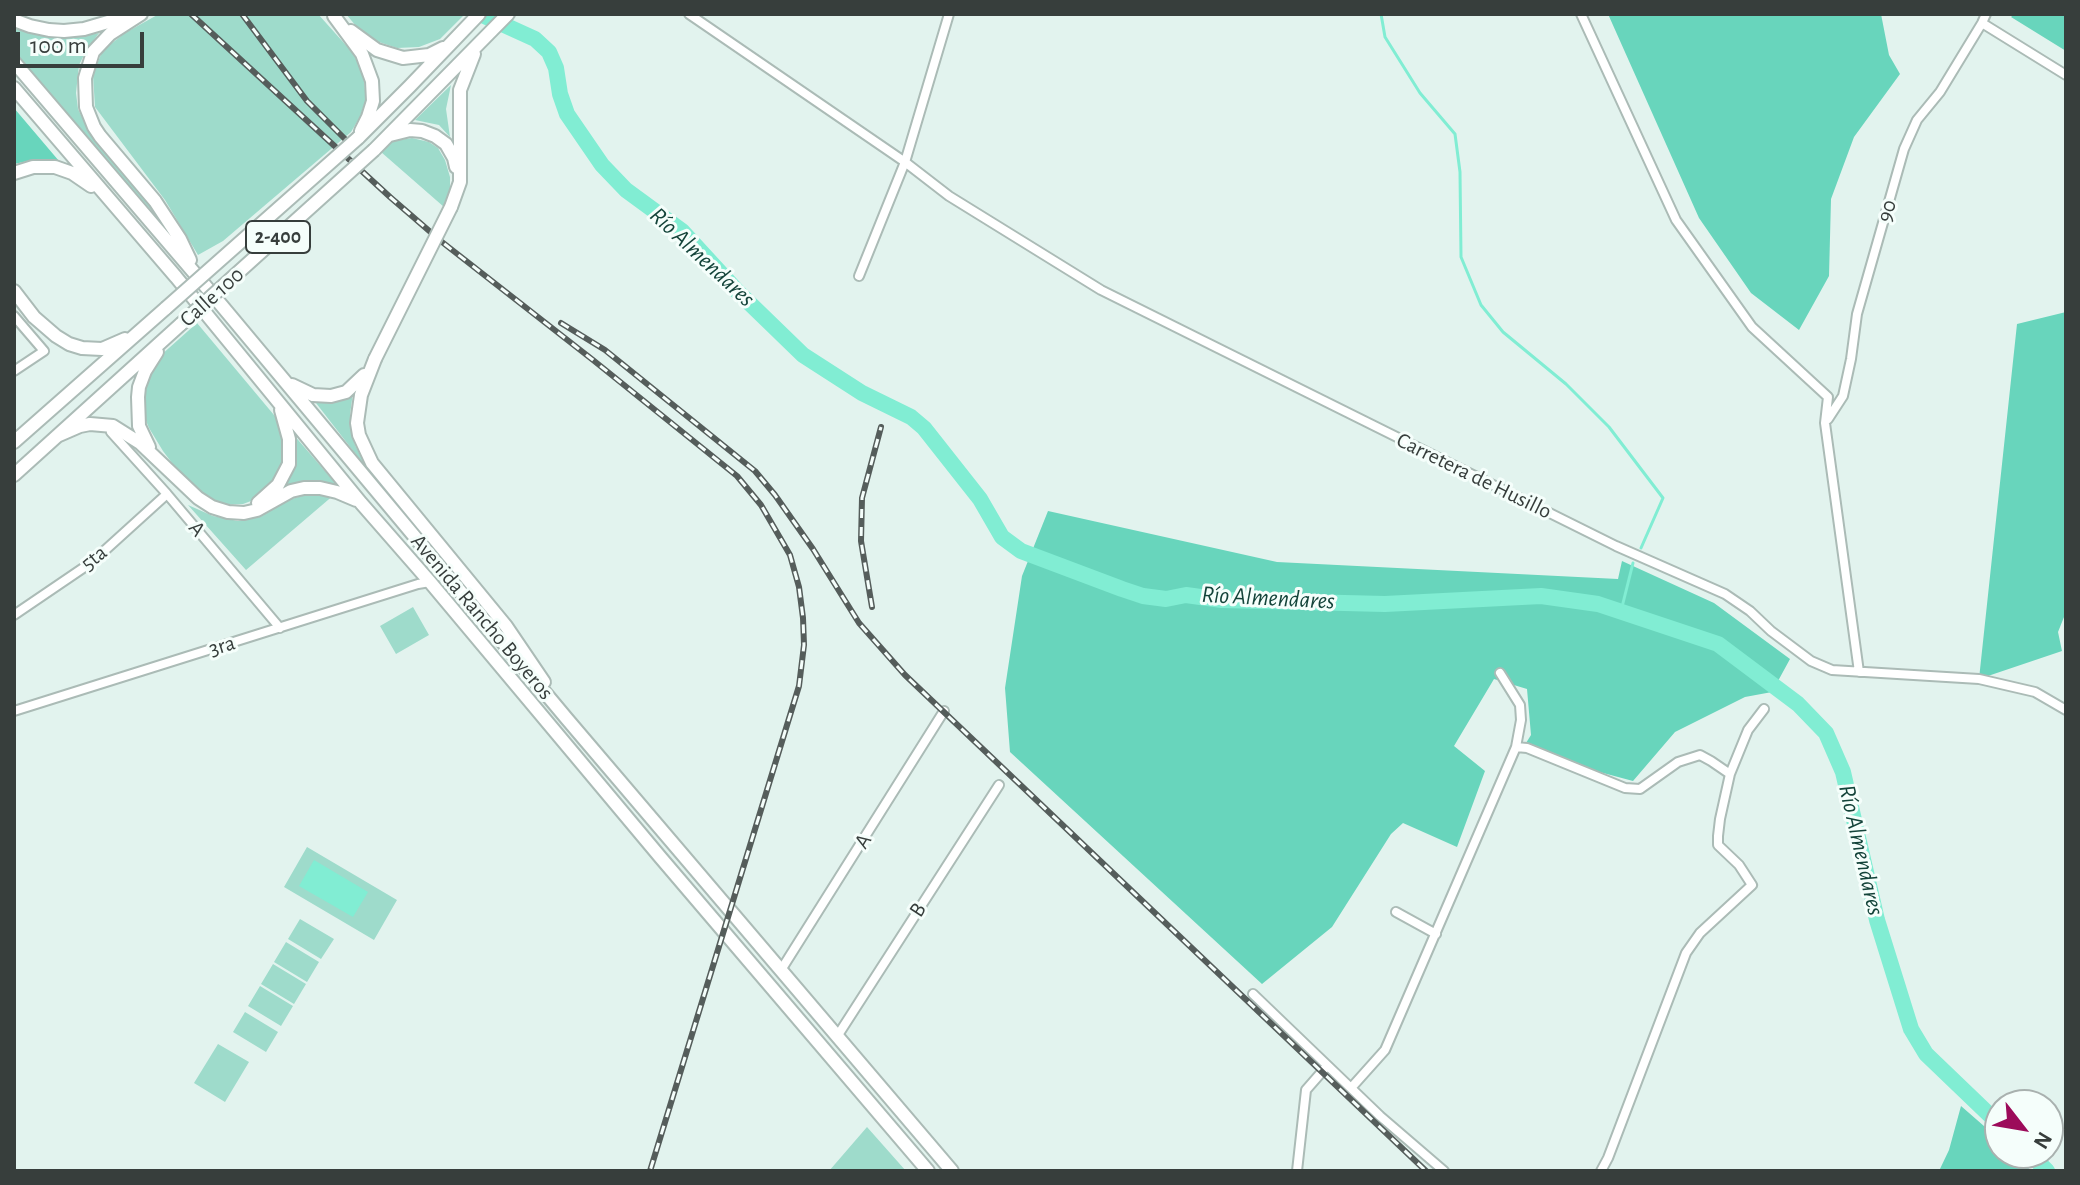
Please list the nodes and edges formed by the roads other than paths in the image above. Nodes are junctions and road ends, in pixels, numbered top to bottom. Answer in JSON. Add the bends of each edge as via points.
{"nodes":[{"id":1,"x":132,"y":14,"type":"edge"},
{"id":2,"x":141,"y":14,"type":"edge"},
{"id":3,"x":479,"y":14,"type":"edge"},
{"id":4,"x":689,"y":14,"type":"edge"},
{"id":5,"x":949,"y":14,"type":"edge"},
{"id":6,"x":1581,"y":14,"type":"edge"},
{"id":7,"x":333,"y":15,"type":"edge"},
{"id":8,"x":506,"y":16,"type":"edge"},
{"id":9,"x":1984,"y":19,"type":"edge"},
{"id":10,"x":14,"y":20,"type":"edge"},
{"id":11,"x":480,"y":44,"type":"junction"},
{"id":12,"x":449,"y":45,"type":"junction"},
{"id":13,"x":14,"y":62,"type":"edge"},
{"id":14,"x":2066,"y":75,"type":"edge"},
{"id":15,"x":14,"y":88,"type":"edge"},
{"id":16,"x":390,"y":135,"type":"junction"},
{"id":17,"x":358,"y":138,"type":"junction"},
{"id":18,"x":905,"y":162,"type":"junction"},
{"id":19,"x":14,"y":173,"type":"edge"},
{"id":20,"x":104,"y":195,"type":"junction"},
{"id":21,"x":451,"y":207,"type":"junction"},
{"id":22,"x":197,"y":276,"type":"junction"},
{"id":23,"x":859,"y":276,"type":"dead end"},
{"id":24,"x":14,"y":291,"type":"edge"},
{"id":25,"x":166,"y":308,"type":"junction"},
{"id":26,"x":16,"y":321,"type":"edge"},
{"id":27,"x":181,"y":324,"type":"junction"},
{"id":28,"x":375,"y":359,"type":"junction"},
{"id":29,"x":266,"y":360,"type":"junction"},
{"id":30,"x":14,"y":371,"type":"edge"},
{"id":31,"x":266,"y":387,"type":"junction"},
{"id":32,"x":1825,"y":423,"type":"junction"},
{"id":33,"x":111,"y":432,"type":"dead end"},
{"id":34,"x":57,"y":436,"type":"junction"},
{"id":35,"x":14,"y":442,"type":"edge"},
{"id":36,"x":160,"y":462,"type":"junction"},
{"id":37,"x":14,"y":475,"type":"edge"},
{"id":38,"x":167,"y":494,"type":"junction"},
{"id":39,"x":361,"y":503,"type":"junction"},
{"id":40,"x":233,"y":512,"type":"junction"},
{"id":41,"x":430,"y":582,"type":"junction"},
{"id":42,"x":14,"y":615,"type":"edge"},
{"id":43,"x":280,"y":628,"type":"junction"},
{"id":44,"x":1859,"y":672,"type":"junction"},
{"id":45,"x":1500,"y":673,"type":"dead end"},
{"id":46,"x":1764,"y":709,"type":"dead end"},
{"id":47,"x":2066,"y":710,"type":"edge"},
{"id":48,"x":14,"y":711,"type":"edge"},
{"id":49,"x":944,"y":711,"type":"dead end"},
{"id":50,"x":567,"y":719,"type":"junction"},
{"id":51,"x":1516,"y":747,"type":"junction"},
{"id":52,"x":1730,"y":774,"type":"junction"},
{"id":53,"x":999,"y":785,"type":"dead end"},
{"id":54,"x":1396,"y":912,"type":"dead end"},
{"id":55,"x":1436,"y":934,"type":"junction"},
{"id":56,"x":781,"y":970,"type":"junction"},
{"id":57,"x":1253,"y":994,"type":"dead end"},
{"id":58,"x":838,"y":1035,"type":"junction"},
{"id":59,"x":1327,"y":1066,"type":"junction"},
{"id":60,"x":1351,"y":1088,"type":"junction"},
{"id":61,"x":928,"y":1171,"type":"edge"},
{"id":62,"x":952,"y":1171,"type":"edge"},
{"id":63,"x":1297,"y":1171,"type":"edge"},
{"id":64,"x":1444,"y":1171,"type":"edge"},
{"id":65,"x":1601,"y":1171,"type":"edge"}],
"edges":[{"from":1,"to":10,"type":"highway","via":[[64,31]]},
{"from":2,"to":22,"type":"highway","via":[[93,52],[85,78],[86,107],[100,136],[180,239]]},
{"from":3,"to":12,"type":"highway","name":"Calle 100","number":"2-400"},
{"from":4,"to":18,"type":"street","name":"Carretera de Husillo"},
{"from":5,"to":18,"type":"street"},
{"from":6,"to":32,"type":"street","via":[[1676,220],[1752,327],[1828,397]]},
{"from":7,"to":12,"type":"highway","via":[[368,45],[391,55],[420,57]]},
{"from":7,"to":17,"type":"highway","via":[[362,54],[372,81],[373,101]]},
{"from":8,"to":11,"type":"highway","name":"Calle 100","number":"2-400"},
{"from":9,"to":14,"type":"street"},
{"from":9,"to":32,"type":"street","name":"90","via":[[1917,120],[1904,149],[1857,314],[1843,396]]},
{"from":11,"to":16,"type":"highway","name":"Calle 100","number":"2-400"},
{"from":11,"to":21,"type":"highway","via":[[460,90],[460,182]]},
{"from":12,"to":17,"type":"highway","name":"Calle 100","number":"2-400"},
{"from":13,"to":22,"type":"highway","name":"Avenida Rancho Boyeros"},
{"from":15,"to":20,"type":"highway","name":"Avenida Rancho Boyeros"},
{"from":16,"to":21,"type":"highway","via":[[422,131],[446,144],[457,171]]},
{"from":16,"to":27,"type":"highway","name":"Calle 100","number":"2-400","bridge":true},
{"from":17,"to":25,"type":"highway","name":"Calle 100","number":"2-400","bridge":true},
{"from":18,"to":23,"type":"street"},
{"from":18,"to":44,"type":"street","name":"Carretera de Husillo","via":[[949,196],[1101,290],[1616,546],[1725,594],[1811,661],[1832,670]]},
{"from":19,"to":20,"type":"highway","via":[[33,167],[61,169]]},
{"from":20,"to":31,"type":"highway","name":"Avenida Rancho Boyeros"},
{"from":21,"to":28,"type":"highway","bridge":true},
{"from":22,"to":29,"type":"highway","name":"Avenida Rancho Boyeros"},
{"from":24,"to":25,"type":"highway","via":[[56,336],[88,349],[119,343]]},
{"from":25,"to":35,"type":"highway","name":"Calle 100","number":"2-400"},
{"from":26,"to":30,"type":"street","via":[[44,351]]},
{"from":27,"to":34,"type":"highway","name":"Calle 100","number":"2-400"},
{"from":27,"to":36,"type":"highway","via":[[150,363],[139,387],[139,426]]},
{"from":28,"to":29,"type":"highway","via":[[346,392],[323,397],[299,389]]},
{"from":28,"to":50,"type":"highway","via":[[357,423],[372,463],[506,626]]},
{"from":29,"to":50,"type":"highway","name":"Avenida Rancho Boyeros"},
{"from":31,"to":39,"type":"highway","name":"Avenida Rancho Boyeros"},
{"from":31,"to":40,"type":"highway","via":[[284,418],[289,464],[268,496]]},
{"from":32,"to":44,"type":"street"},
{"from":33,"to":38,"type":"street","name":"A"},
{"from":34,"to":36,"type":"highway","via":[[90,424],[113,426]]},
{"from":34,"to":37,"type":"highway","name":"Calle 100","number":"2-400"},
{"from":36,"to":40,"type":"highway","via":[[190,492],[212,507]]},
{"from":38,"to":42,"type":"street","name":"5ta","via":[[92,562]]},
{"from":38,"to":43,"type":"street","name":"A"},
{"from":39,"to":40,"type":"highway","via":[[337,492],[304,488],[257,510]]},
{"from":39,"to":41,"type":"highway","name":"Avenida Rancho Boyeros"},
{"from":41,"to":43,"type":"street","name":"3ra"},
{"from":41,"to":61,"type":"highway","name":"Avenida Rancho Boyeros"},
{"from":43,"to":48,"type":"street","name":"3ra"},
{"from":44,"to":47,"type":"street","name":"Carretera de Husillo","via":[[1979,679],[2035,692]]},
{"from":45,"to":51,"type":"street","via":[[1520,705]]},
{"from":46,"to":52,"type":"street","via":[[1748,730]]},
{"from":49,"to":56,"type":"street","name":"A"},
{"from":50,"to":56,"type":"highway","name":"Avenida Rancho Boyeros"},
{"from":51,"to":52,"type":"street","via":[[1625,788],[1640,789],[1678,762],[1700,755]]},
{"from":51,"to":55,"type":"street"},
{"from":52,"to":65,"type":"street","via":[[1718,845],[1752,885],[1686,953]]},
{"from":53,"to":58,"type":"street","name":"B"},
{"from":54,"to":55,"type":"street"},
{"from":55,"to":60,"type":"street","via":[[1385,1050]]},
{"from":56,"to":58,"type":"highway","name":"Avenida Rancho Boyeros"},
{"from":57,"to":59,"type":"street"},
{"from":58,"to":62,"type":"highway","name":"Avenida Rancho Boyeros"},
{"from":59,"to":60,"type":"street"},
{"from":59,"to":63,"type":"street","via":[[1306,1090]]},
{"from":60,"to":64,"type":"street"}]}
